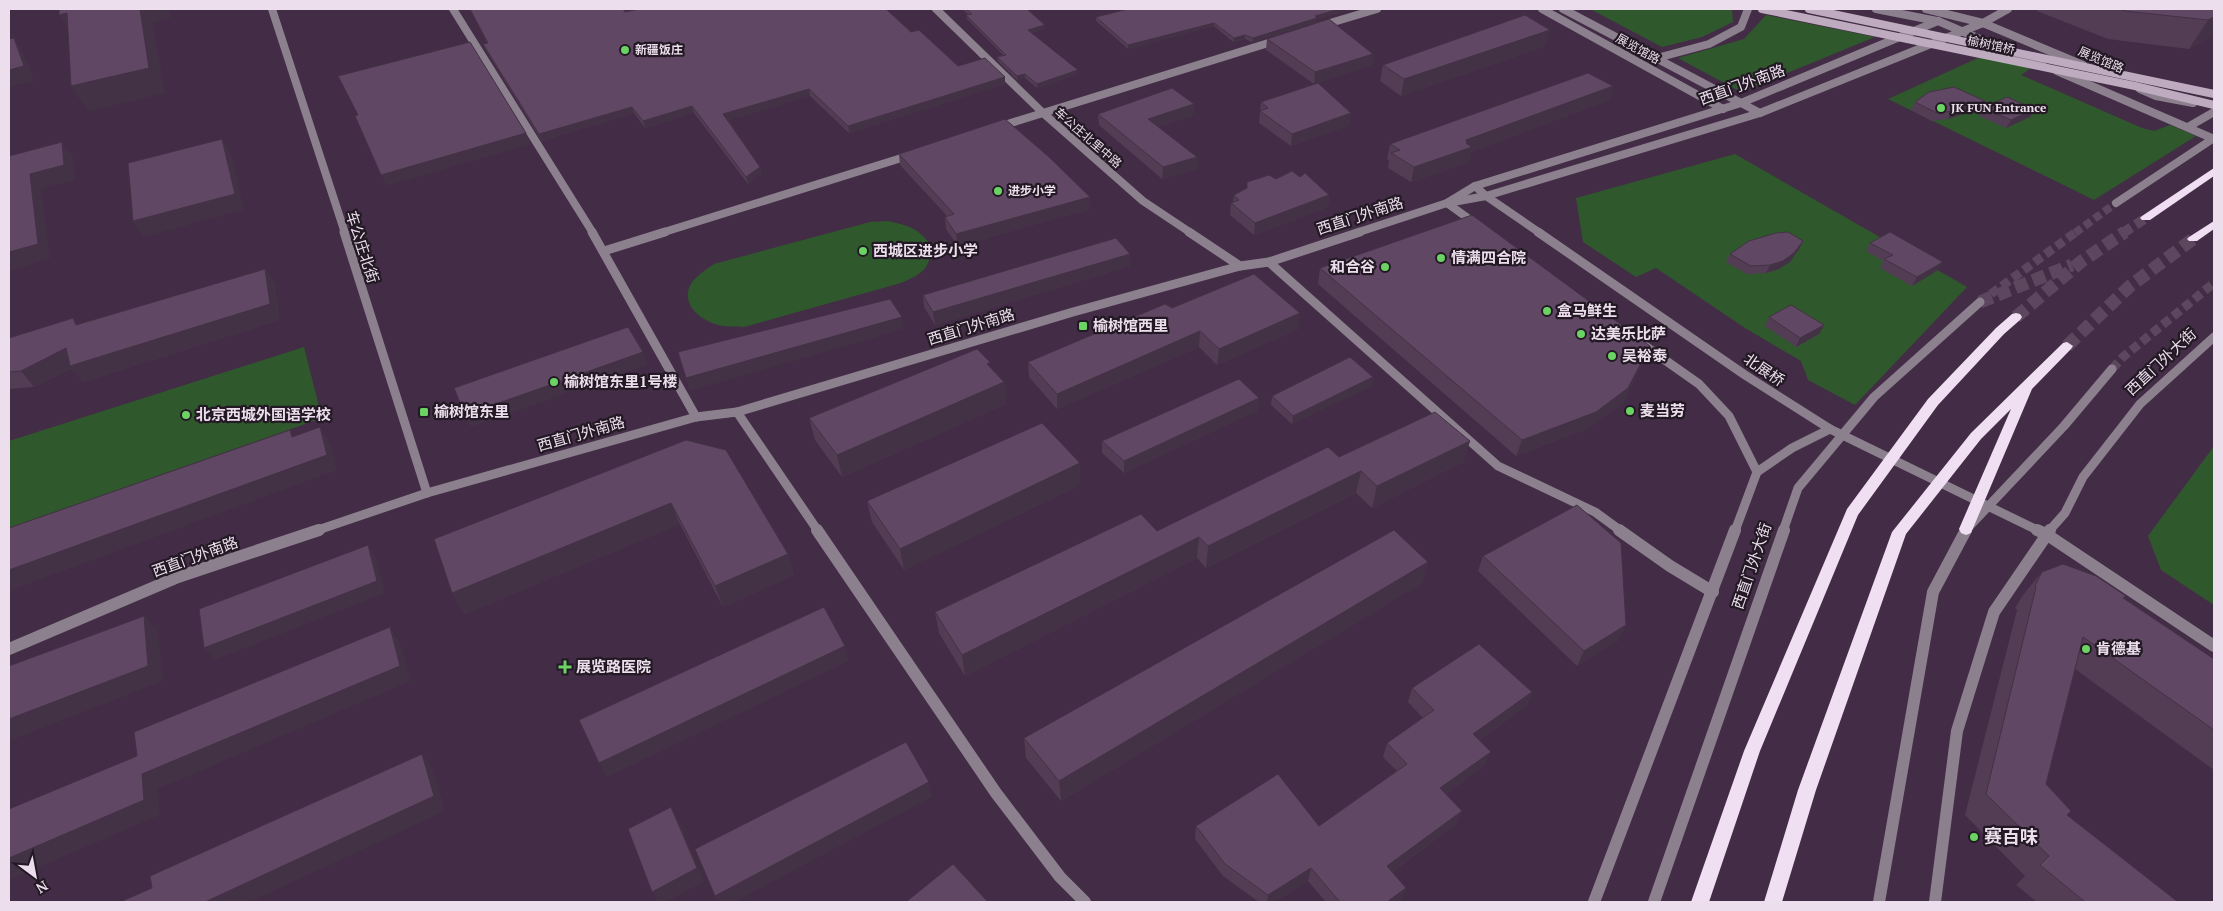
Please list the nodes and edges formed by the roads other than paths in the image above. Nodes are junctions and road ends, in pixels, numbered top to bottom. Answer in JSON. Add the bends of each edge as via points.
{"nodes":[{"id":1,"x":275,"y":9,"type":"edge"},
{"id":2,"x":453,"y":9,"type":"edge"},
{"id":3,"x":936,"y":9,"type":"edge"},
{"id":4,"x":1377,"y":9,"type":"edge"},
{"id":5,"x":1542,"y":9,"type":"edge"},
{"id":6,"x":1563,"y":9,"type":"edge"},
{"id":7,"x":1748,"y":9,"type":"edge"},
{"id":8,"x":1762,"y":9,"type":"edge"},
{"id":9,"x":1809,"y":9,"type":"edge"},
{"id":10,"x":1876,"y":9,"type":"edge"},
{"id":11,"x":1926,"y":9,"type":"edge"},
{"id":12,"x":2008,"y":9,"type":"edge"},
{"id":13,"x":1938,"y":21,"type":"junction"},
{"id":14,"x":1983,"y":23,"type":"junction"},
{"id":15,"x":1310,"y":30,"type":"edge"},
{"id":16,"x":1963,"y":31,"type":"junction"},
{"id":17,"x":1291,"y":36,"type":"edge"},
{"id":18,"x":1657,"y":58,"type":"junction"},
{"id":19,"x":2214,"y":94,"type":"edge"},
{"id":20,"x":1741,"y":103,"type":"junction"},
{"id":21,"x":2214,"y":105,"type":"edge"},
{"id":22,"x":1723,"y":109,"type":"junction"},
{"id":23,"x":2214,"y":112,"type":"edge"},
{"id":24,"x":1043,"y":113,"type":"junction"},
{"id":25,"x":1760,"y":113,"type":"junction"},
{"id":26,"x":2188,"y":128,"type":"junction"},
{"id":27,"x":987,"y":131,"type":"edge"},
{"id":28,"x":2214,"y":138,"type":"edge"},
{"id":29,"x":922,"y":151,"type":"edge"},
{"id":30,"x":2214,"y":171,"type":"edge"},
{"id":31,"x":1475,"y":186,"type":"junction"},
{"id":32,"x":1486,"y":196,"type":"junction"},
{"id":33,"x":1447,"y":203,"type":"junction"},
{"id":34,"x":2116,"y":203,"type":"tunnel mouth"},
{"id":35,"x":2146,"y":218,"type":"tunnel mouth"},
{"id":36,"x":2214,"y":224,"type":"edge"},
{"id":37,"x":1486,"y":231,"type":"edge"},
{"id":38,"x":2193,"y":239,"type":"tunnel mouth"},
{"id":39,"x":604,"y":251,"type":"junction"},
{"id":40,"x":1269,"y":262,"type":"junction"},
{"id":41,"x":1240,"y":266,"type":"junction"},
{"id":42,"x":1980,"y":302,"type":"dead end"},
{"id":43,"x":2016,"y":317,"type":"tunnel mouth"},
{"id":44,"x":1628,"y":333,"type":"edge"},
{"id":45,"x":2214,"y":337,"type":"edge"},
{"id":46,"x":2067,"y":346,"type":"tunnel mouth"},
{"id":47,"x":2112,"y":370,"type":"tunnel mouth"},
{"id":48,"x":2030,"y":381,"type":"junction"},
{"id":49,"x":737,"y":412,"type":"junction"},
{"id":50,"x":696,"y":417,"type":"junction"},
{"id":51,"x":1830,"y":429,"type":"junction"},
{"id":52,"x":1757,"y":472,"type":"junction"},
{"id":53,"x":427,"y":493,"type":"junction"},
{"id":54,"x":1966,"y":529,"type":"junction"},
{"id":55,"x":2046,"y":534,"type":"junction"},
{"id":56,"x":1713,"y":592,"type":"junction"},
{"id":57,"x":2214,"y":646,"type":"edge"},
{"id":58,"x":9,"y":649,"type":"edge"},
{"id":59,"x":1085,"y":902,"type":"edge"},
{"id":60,"x":1594,"y":902,"type":"edge"},
{"id":61,"x":1654,"y":902,"type":"edge"},
{"id":62,"x":1700,"y":902,"type":"edge"},
{"id":63,"x":1773,"y":902,"type":"edge"},
{"id":64,"x":1879,"y":902,"type":"edge"},
{"id":65,"x":1935,"y":902,"type":"edge"}],
"edges":[{"from":1,"to":53,"type":"street","name":"车公庄北街"},
{"from":2,"to":39,"type":"street"},
{"from":3,"to":24,"type":"street","name":"车公庄北里中路"},
{"from":4,"to":15,"type":"street"},
{"from":5,"to":22,"type":"street","name":"展览馆路"},
{"from":6,"to":18,"type":"street","name":"展览馆路"},
{"from":7,"to":18,"type":"street","via":[[1742,27],[1709,44]]},
{"from":8,"to":21,"type":"main road","name":"榆树馆桥"},
{"from":9,"to":19,"type":"main road","name":"榆树馆桥"},
{"from":10,"to":13,"type":"street"},
{"from":11,"to":14,"type":"street"},
{"from":12,"to":14,"type":"street"},
{"from":13,"to":14,"type":"street"},
{"from":13,"to":16,"type":"street","name":"展览馆路"},
{"from":13,"to":20,"type":"street","name":"西直门外南路"},
{"from":14,"to":16,"type":"street","name":"西直门外南路"},
{"from":14,"to":21,"type":"street","name":"展览馆路","via":[[2156,96]]},
{"from":16,"to":25,"type":"street","name":"西直门外南路"},
{"from":16,"to":26,"type":"street","name":"展览馆路"},
{"from":17,"to":24,"type":"street"},
{"from":18,"to":20,"type":"street","name":"展览馆路"},
{"from":20,"to":22,"type":"street","name":"西直门外南路"},
{"from":20,"to":25,"type":"street","name":"展览馆路"},
{"from":22,"to":31,"type":"street","name":"西直门外南路"},
{"from":23,"to":26,"type":"street"},
{"from":24,"to":27,"type":"street"},
{"from":24,"to":41,"type":"street","name":"车公庄北里中路","via":[[1143,201]]},
{"from":25,"to":32,"type":"street","name":"西直门外南路"},
{"from":26,"to":28,"type":"street"},
{"from":28,"to":34,"type":"street"},
{"from":29,"to":39,"type":"street"},
{"from":30,"to":35,"type":"highway"},
{"from":31,"to":32,"type":"street","name":"北展桥"},
{"from":31,"to":33,"type":"street","name":"西直门外南路"},
{"from":32,"to":33,"type":"street","name":"西直门外南路"},
{"from":32,"to":51,"type":"street","name":"北展桥","via":[[1745,375]]},
{"from":33,"to":37,"type":"street"},
{"from":33,"to":40,"type":"street","name":"西直门外南路"},
{"from":36,"to":38,"type":"highway"},
{"from":39,"to":50,"type":"street"},
{"from":40,"to":41,"type":"street","name":"西直门外南路"},
{"from":40,"to":56,"type":"street","via":[[1498,466],[1595,512],[1670,566]]},
{"from":41,"to":49,"type":"street","name":"西直门外南路","via":[[1072,312]]},
{"from":42,"to":61,"type":"street","name":"西直门外大街","via":[[1874,397],[1798,488]]},
{"from":43,"to":62,"type":"highway","via":[[1933,402],[1852,513],[1752,751]]},
{"from":44,"to":52,"type":"street","via":[[1698,384],[1729,416]]},
{"from":45,"to":55,"type":"street","name":"西直门外大街","via":[[2140,404],[2083,477],[2065,513]]},
{"from":46,"to":48,"type":"highway"},
{"from":47,"to":54,"type":"street","name":"西直门外大街","via":[[2064,426]]},
{"from":48,"to":54,"type":"highway"},
{"from":48,"to":63,"type":"highway","via":[[1976,436],[1898,532],[1807,790]]},
{"from":49,"to":50,"type":"street","name":"西直门外南路"},
{"from":49,"to":59,"type":"street","via":[[996,793],[1060,877]]},
{"from":50,"to":53,"type":"street","name":"西直门外南路"},
{"from":51,"to":52,"type":"street","via":[[1792,448]]},
{"from":51,"to":55,"type":"street","name":"北展桥"},
{"from":52,"to":56,"type":"street","name":"西直门外大街"},
{"from":53,"to":58,"type":"street","name":"西直门外南路","via":[[178,577]]},
{"from":54,"to":64,"type":"street","name":"西直门外大街","via":[[1933,592]]},
{"from":55,"to":57,"type":"street","name":"北展桥"},
{"from":55,"to":65,"type":"street","name":"西直门外大街","via":[[1994,612],[1960,722]]},
{"from":56,"to":60,"type":"street","name":"西直门外大街"}]}
